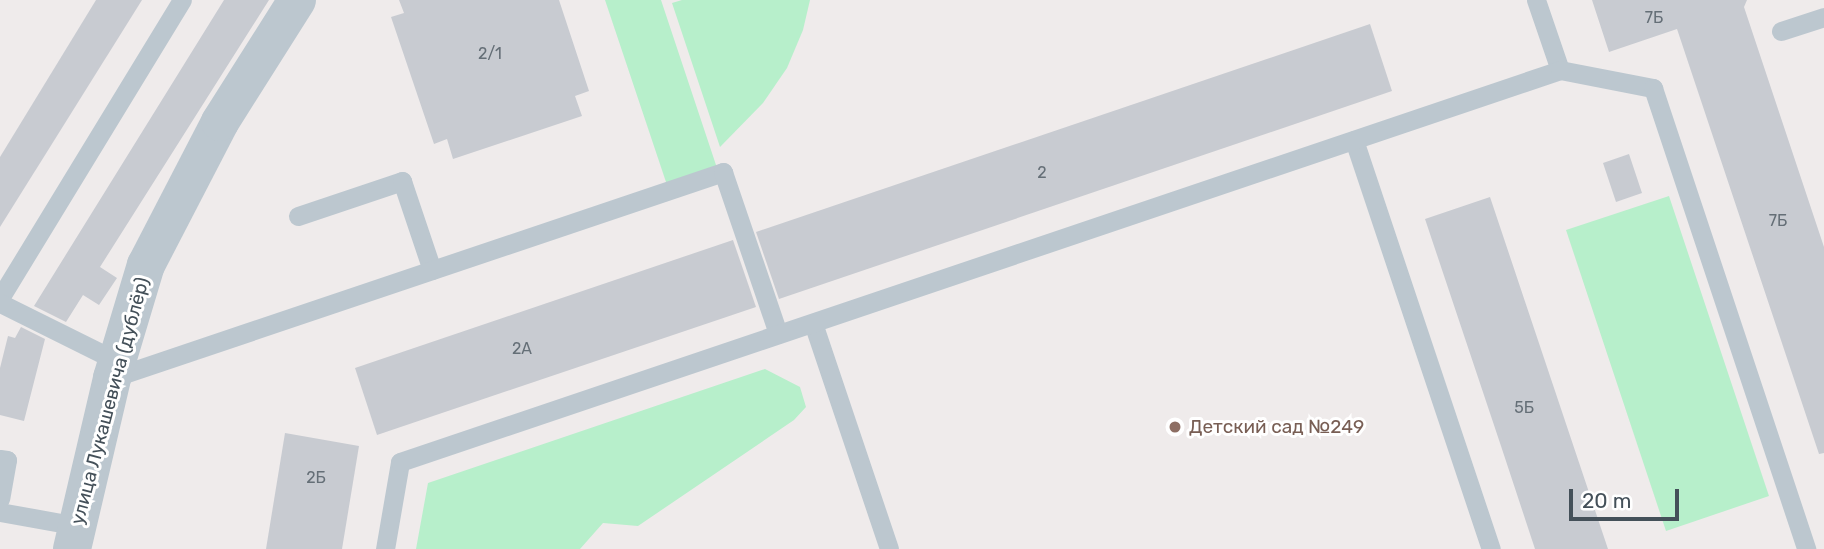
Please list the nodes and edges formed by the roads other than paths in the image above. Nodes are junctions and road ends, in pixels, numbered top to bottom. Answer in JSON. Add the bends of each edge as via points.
{"nodes":[{"id":1,"x":182,"y":0,"type":"edge"},
{"id":2,"x":297,"y":0,"type":"edge"},
{"id":3,"x":1536,"y":0,"type":"edge"},
{"id":4,"x":1824,"y":17,"type":"edge"},
{"id":5,"x":1781,"y":31,"type":"dead end"},
{"id":6,"x":1560,"y":70,"type":"junction"},
{"id":7,"x":1354,"y":140,"type":"junction"},
{"id":8,"x":298,"y":216,"type":"dead end"},
{"id":9,"x":432,"y":270,"type":"junction"},
{"id":10,"x":0,"y":300,"type":"edge"},
{"id":11,"x":813,"y":323,"type":"junction"},
{"id":12,"x":778,"y":334,"type":"junction"},
{"id":13,"x":115,"y":370,"type":"junction"},
{"id":14,"x":0,"y":459,"type":"edge"},
{"id":15,"x":0,"y":498,"type":"edge"},
{"id":16,"x":0,"y":512,"type":"edge"},
{"id":17,"x":75,"y":538,"type":"edge"},
{"id":18,"x":386,"y":549,"type":"edge"},
{"id":19,"x":890,"y":549,"type":"edge"},
{"id":20,"x":1490,"y":549,"type":"edge"},
{"id":21,"x":1807,"y":549,"type":"edge"}],
"edges":[{"from":1,"to":10,"type":"lane"},
{"from":2,"to":13,"type":"street","name":"улица Лукашевича (дублёр)","via":[[219,122],[146,265]]},
{"from":3,"to":6,"type":"lane"},
{"from":4,"to":5,"type":"lane"},
{"from":6,"to":7,"type":"lane"},
{"from":6,"to":21,"type":"lane","via":[[1653,88]]},
{"from":7,"to":11,"type":"lane"},
{"from":7,"to":20,"type":"lane"},
{"from":8,"to":9,"type":"lane","via":[[402,181]]},
{"from":9,"to":12,"type":"lane","via":[[723,172]]},
{"from":9,"to":13,"type":"lane"},
{"from":10,"to":13,"type":"lane"},
{"from":11,"to":12,"type":"lane"},
{"from":11,"to":19,"type":"lane"},
{"from":12,"to":18,"type":"lane","via":[[400,462]]},
{"from":13,"to":17,"type":"street","name":"улица Лукашевича (дублёр)"},
{"from":14,"to":15,"type":"lane","via":[[7,460]]},
{"from":16,"to":17,"type":"lane"}]}
